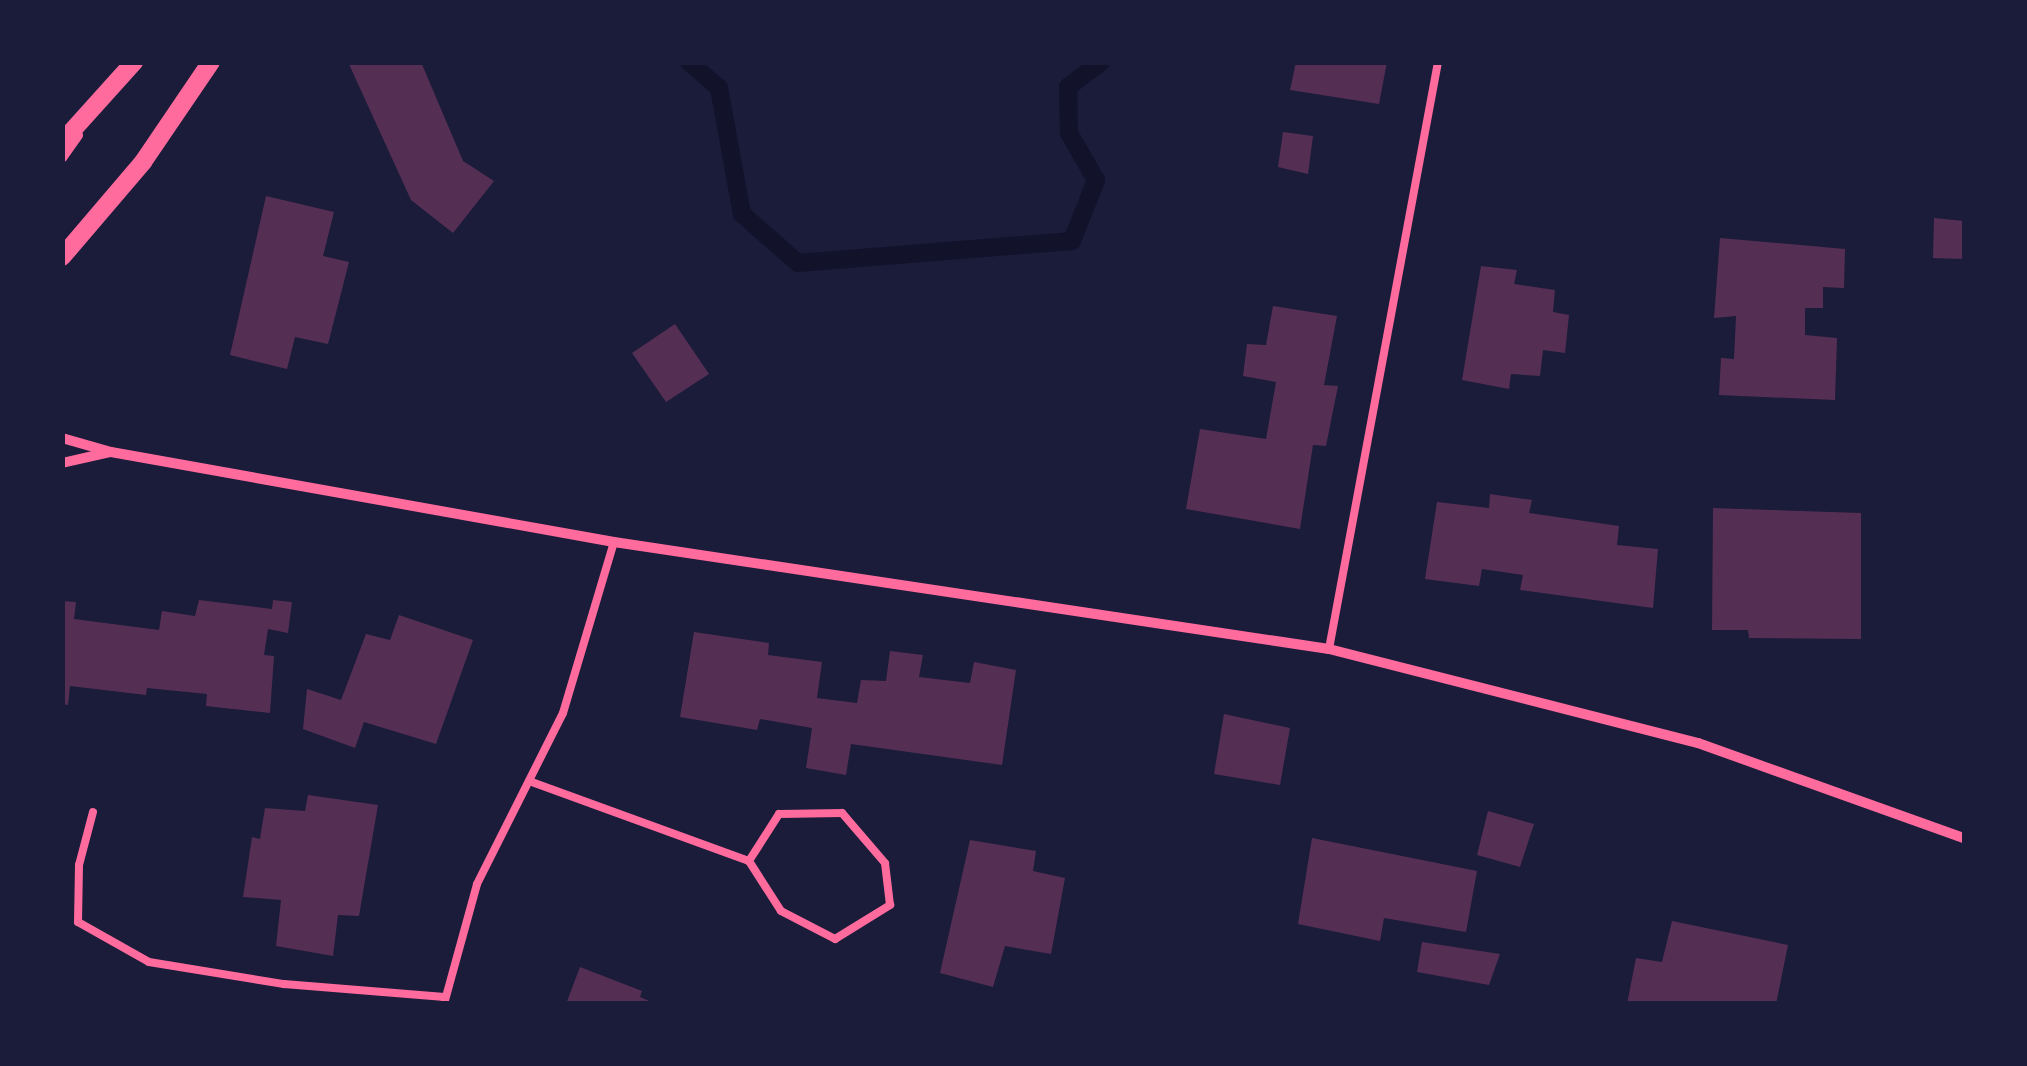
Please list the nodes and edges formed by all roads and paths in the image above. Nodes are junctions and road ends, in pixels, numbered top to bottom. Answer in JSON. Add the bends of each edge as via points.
{"nodes":[{"id":1,"x":134,"y":62,"type":"edge"},
{"id":2,"x":211,"y":62,"type":"edge"},
{"id":3,"x":1438,"y":62,"type":"edge"},
{"id":4,"x":107,"y":93,"type":"junction"},
{"id":5,"x":62,"y":142,"type":"edge"},
{"id":6,"x":62,"y":158,"type":"edge"},
{"id":7,"x":62,"y":257,"type":"edge"},
{"id":8,"x":62,"y":438,"type":"edge"},
{"id":9,"x":111,"y":452,"type":"junction"},
{"id":10,"x":62,"y":463,"type":"edge"},
{"id":11,"x":614,"y":542,"type":"junction"},
{"id":12,"x":1330,"y":649,"type":"junction"},
{"id":13,"x":529,"y":780,"type":"junction"},
{"id":14,"x":92,"y":812,"type":"dead end"},
{"id":15,"x":1964,"y":838,"type":"edge"},
{"id":16,"x":749,"y":861,"type":"junction"},
{"id":17,"x":444,"y":1000,"type":"edge"}],
"edges":[{"from":1,"to":4,"type":"street"},
{"from":2,"to":7,"type":"street","via":[[143,162]]},
{"from":3,"to":12,"type":"lane"},
{"from":4,"to":5,"type":"street"},
{"from":4,"to":6,"type":"street"},
{"from":8,"to":9,"type":"street"},
{"from":9,"to":10,"type":"street"},
{"from":9,"to":11,"type":"street"},
{"from":11,"to":12,"type":"street"},
{"from":11,"to":13,"type":"lane","via":[[563,713]]},
{"from":12,"to":15,"type":"street","via":[[1698,743]]},
{"from":13,"to":16,"type":"lane"},
{"from":13,"to":17,"type":"lane","via":[[477,884]]},
{"from":14,"to":17,"type":"lane","via":[[79,865],[78,922],[149,962]]},
{"from":16,"to":16,"type":"lane","via":[[780,910],[835,939],[890,905],[885,863],[842,812],[779,814]]}]}
